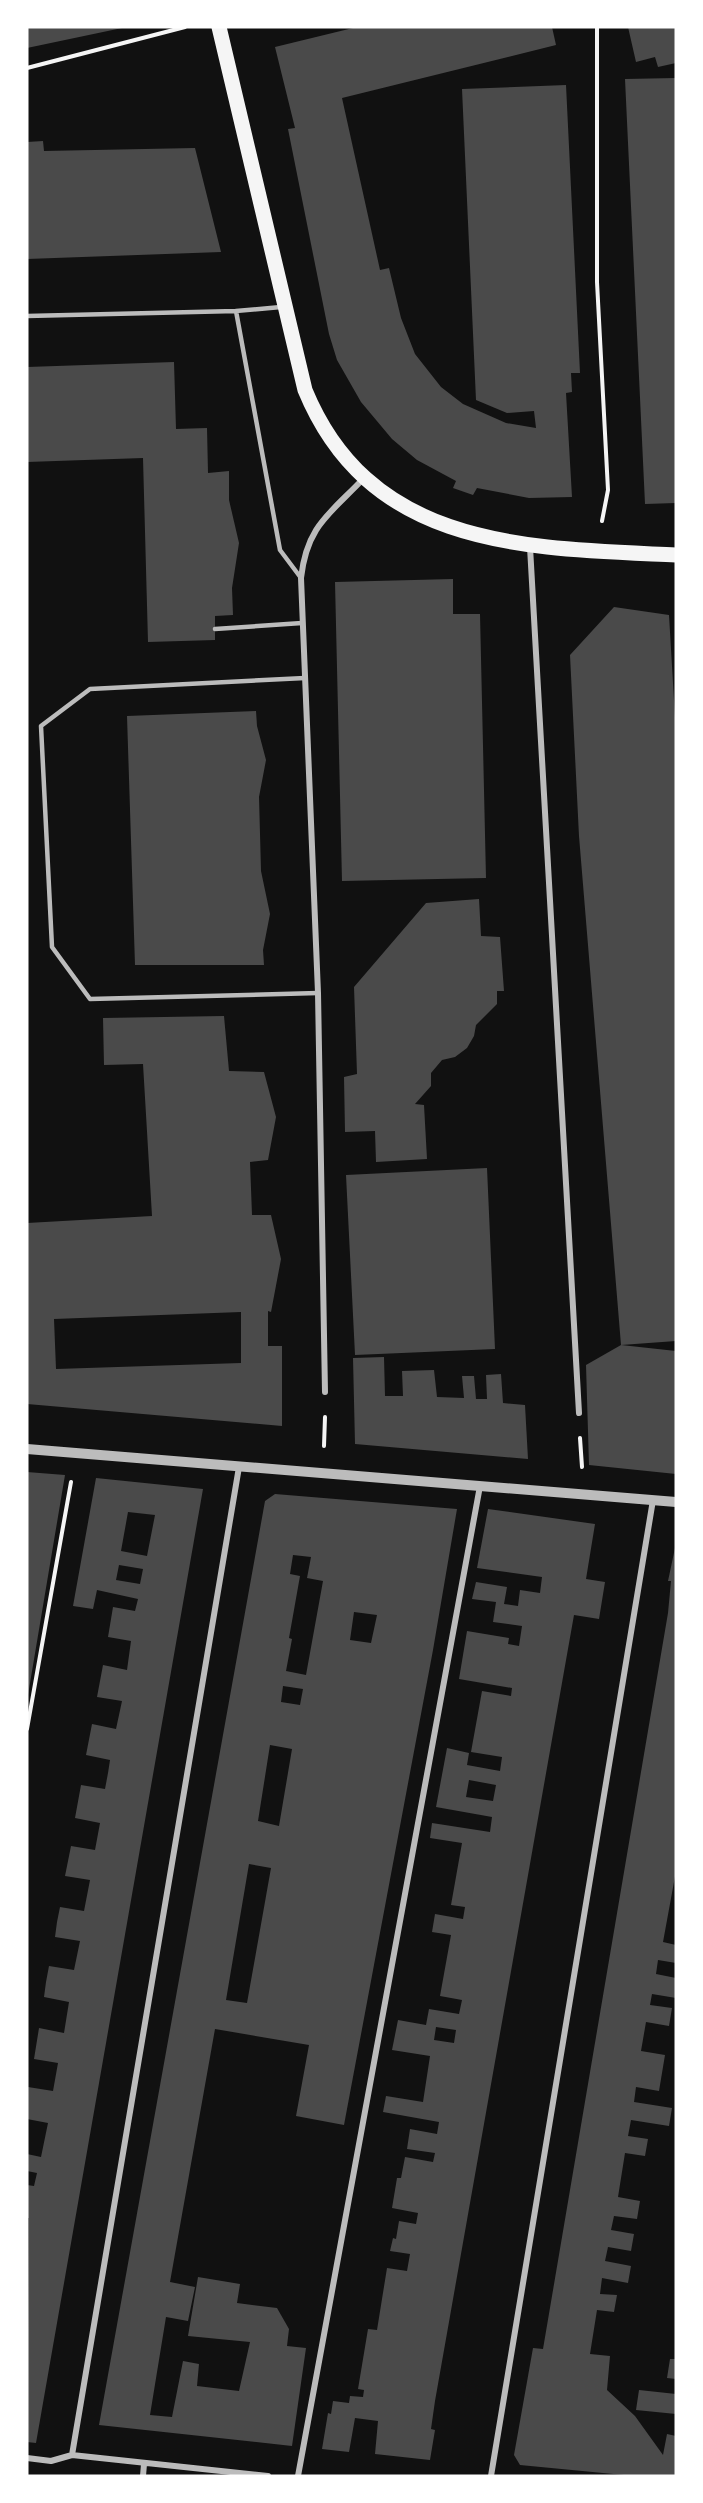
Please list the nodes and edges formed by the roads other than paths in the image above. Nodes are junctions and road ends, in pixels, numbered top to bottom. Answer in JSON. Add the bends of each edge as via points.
{"nodes":[{"id":1,"x":219,"y":27,"type":"edge"},
{"id":2,"x":284,"y":307,"type":"junction"},
{"id":3,"x":236,"y":311,"type":"junction"},
{"id":4,"x":27,"y":316,"type":"edge"},
{"id":5,"x":364,"y":478,"type":"junction"},
{"id":6,"x":530,"y":547,"type":"junction"},
{"id":7,"x":676,"y":555,"type":"edge"},
{"id":8,"x":301,"y":578,"type":"junction"},
{"id":9,"x":303,"y":623,"type":"junction"},
{"id":10,"x":215,"y":629,"type":"dead end"},
{"id":11,"x":304,"y":678,"type":"junction"},
{"id":12,"x":318,"y":993,"type":"junction"},
{"id":13,"x":325,"y":1392,"type":"road end"},
{"id":14,"x":579,"y":1413,"type":"road end"},
{"id":15,"x":27,"y":1449,"type":"edge"},
{"id":16,"x":239,"y":1467,"type":"junction"},
{"id":17,"x":480,"y":1486,"type":"junction"},
{"id":18,"x":653,"y":1500,"type":"junction"},
{"id":19,"x":676,"y":1502,"type":"edge"},
{"id":20,"x":72,"y":2455,"type":"junction"},
{"id":21,"x":27,"y":2458,"type":"edge"},
{"id":22,"x":144,"y":2464,"type":"junction"},
{"id":23,"x":142,"y":2476,"type":"edge"},
{"id":24,"x":268,"y":2476,"type":"edge"},
{"id":25,"x":298,"y":2476,"type":"edge"},
{"id":26,"x":491,"y":2476,"type":"edge"}],
"edges":[{"from":1,"to":2,"type":"main road"},
{"from":2,"to":3,"type":"lane"},
{"from":2,"to":5,"type":"main road","via":[[314,413],[339,451]]},
{"from":3,"to":4,"type":"lane"},
{"from":3,"to":8,"type":"lane","via":[[280,550]]},
{"from":5,"to":6,"type":"main road","via":[[393,501],[424,517]]},
{"from":5,"to":8,"type":"street","via":[[312,533]]},
{"from":6,"to":7,"type":"main road"},
{"from":6,"to":14,"type":"street"},
{"from":8,"to":9,"type":"street"},
{"from":9,"to":10,"type":"lane"},
{"from":9,"to":11,"type":"street"},
{"from":11,"to":12,"type":"street"},
{"from":11,"to":12,"type":"lane","via":[[90,689],[41,726],[52,947],[90,999]]},
{"from":12,"to":13,"type":"street"},
{"from":15,"to":16,"type":"street"},
{"from":16,"to":17,"type":"street"},
{"from":16,"to":20,"type":"street"},
{"from":17,"to":18,"type":"street"},
{"from":17,"to":25,"type":"street"},
{"from":18,"to":19,"type":"street"},
{"from":18,"to":26,"type":"street"},
{"from":20,"to":21,"type":"street","via":[[51,2461]]},
{"from":20,"to":22,"type":"street"},
{"from":22,"to":23,"type":"street"},
{"from":22,"to":24,"type":"street"}]}
